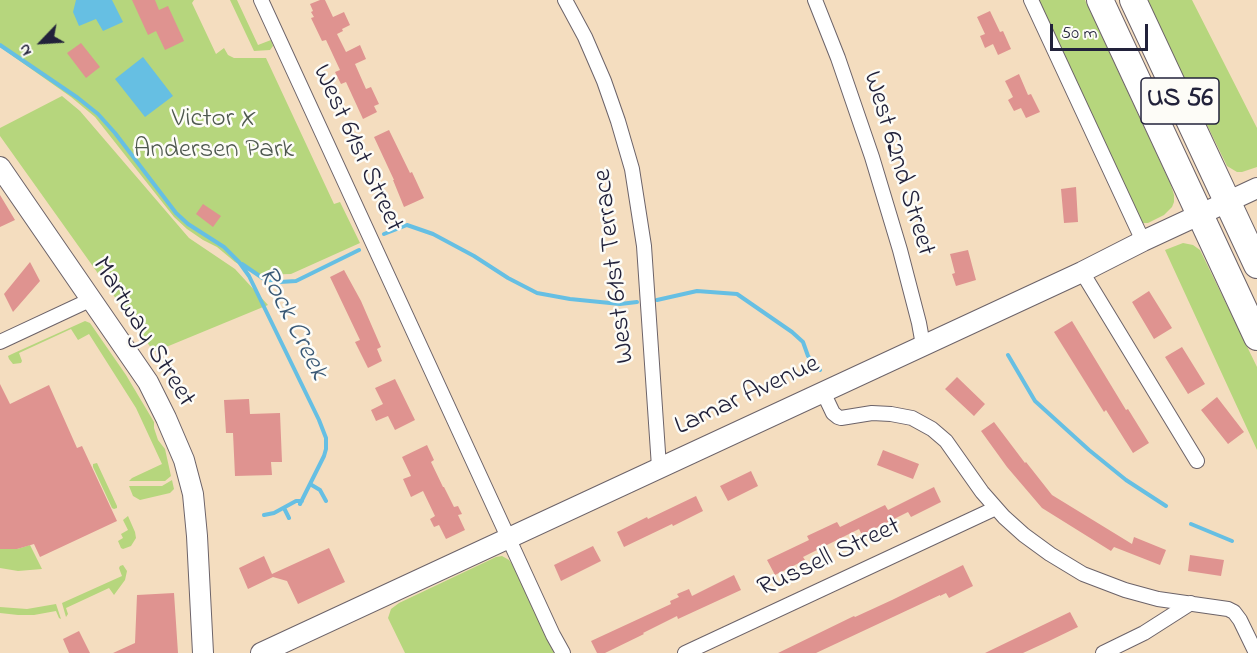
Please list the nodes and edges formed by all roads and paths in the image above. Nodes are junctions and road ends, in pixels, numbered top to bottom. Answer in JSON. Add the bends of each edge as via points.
{"nodes":[{"id":1,"x":261,"y":0,"type":"edge"},
{"id":2,"x":565,"y":0,"type":"edge"},
{"id":3,"x":815,"y":0,"type":"edge"},
{"id":4,"x":1031,"y":0,"type":"edge"},
{"id":5,"x":1100,"y":0,"type":"edge"},
{"id":6,"x":1133,"y":0,"type":"edge"},
{"id":7,"x":0,"y":167,"type":"edge"},
{"id":8,"x":1257,"y":188,"type":"edge"},
{"id":9,"x":1227,"y":202,"type":"junction"},
{"id":10,"x":1200,"y":214,"type":"junction"},
{"id":11,"x":1143,"y":241,"type":"junction"},
{"id":12,"x":1257,"y":265,"type":"edge"},
{"id":13,"x":1082,"y":272,"type":"junction"},
{"id":14,"x":92,"y":299,"type":"junction"},
{"id":15,"x":1257,"y":337,"type":"edge"},
{"id":16,"x":0,"y":342,"type":"edge"},
{"id":17,"x":923,"y":345,"type":"junction"},
{"id":18,"x":823,"y":392,"type":"junction"},
{"id":19,"x":1197,"y":461,"type":"dead end"},
{"id":20,"x":659,"y":467,"type":"junction"},
{"id":21,"x":996,"y":508,"type":"junction"},
{"id":22,"x":508,"y":538,"type":"junction"},
{"id":23,"x":1191,"y":603,"type":"junction"},
{"id":24,"x":202,"y":653,"type":"edge"},
{"id":25,"x":261,"y":653,"type":"edge"},
{"id":26,"x":563,"y":653,"type":"edge"},
{"id":27,"x":685,"y":653,"type":"edge"},
{"id":28,"x":1103,"y":653,"type":"edge"},
{"id":29,"x":1256,"y":653,"type":"edge"}],
"edges":[{"from":1,"to":22,"type":"street","name":"West 61st Street"},
{"from":2,"to":20,"type":"street","name":"West 61st Terrace","via":[[604,81],[632,169],[644,246]]},
{"from":3,"to":17,"type":"street","name":"West 62nd Street","via":[[872,157]]},
{"from":4,"to":11,"type":"street"},
{"from":5,"to":10,"type":"highway","number":"US 56"},
{"from":6,"to":9,"type":"highway","number":"US 56"},
{"from":7,"to":14,"type":"street","name":"Martway Street"},
{"from":8,"to":9,"type":"street","name":"Lamar Avenue"},
{"from":9,"to":10,"type":"street","name":"Lamar Avenue"},
{"from":9,"to":12,"type":"highway","number":"US 56"},
{"from":10,"to":11,"type":"street","name":"Lamar Avenue"},
{"from":10,"to":15,"type":"highway","number":"US 56"},
{"from":11,"to":13,"type":"street","name":"Lamar Avenue"},
{"from":13,"to":17,"type":"street","name":"Lamar Avenue"},
{"from":13,"to":19,"type":"street"},
{"from":14,"to":16,"type":"street"},
{"from":14,"to":24,"type":"street","name":"Martway Street","via":[[148,382],[184,460],[193,494],[197,536]]},
{"from":17,"to":18,"type":"street","name":"Lamar Avenue"},
{"from":18,"to":20,"type":"street","name":"Lamar Avenue"},
{"from":18,"to":21,"type":"street","via":[[838,417],[891,414],[912,418],[932,429],[946,441]]},
{"from":20,"to":22,"type":"street","name":"Lamar Avenue"},
{"from":21,"to":23,"type":"street","via":[[1035,544],[1083,574],[1142,595]]},
{"from":21,"to":27,"type":"street","name":"Russell Street"},
{"from":22,"to":25,"type":"street","name":"Lamar Avenue"},
{"from":22,"to":26,"type":"street"},
{"from":23,"to":28,"type":"street"},
{"from":23,"to":29,"type":"street","via":[[1234,612]]}]}
